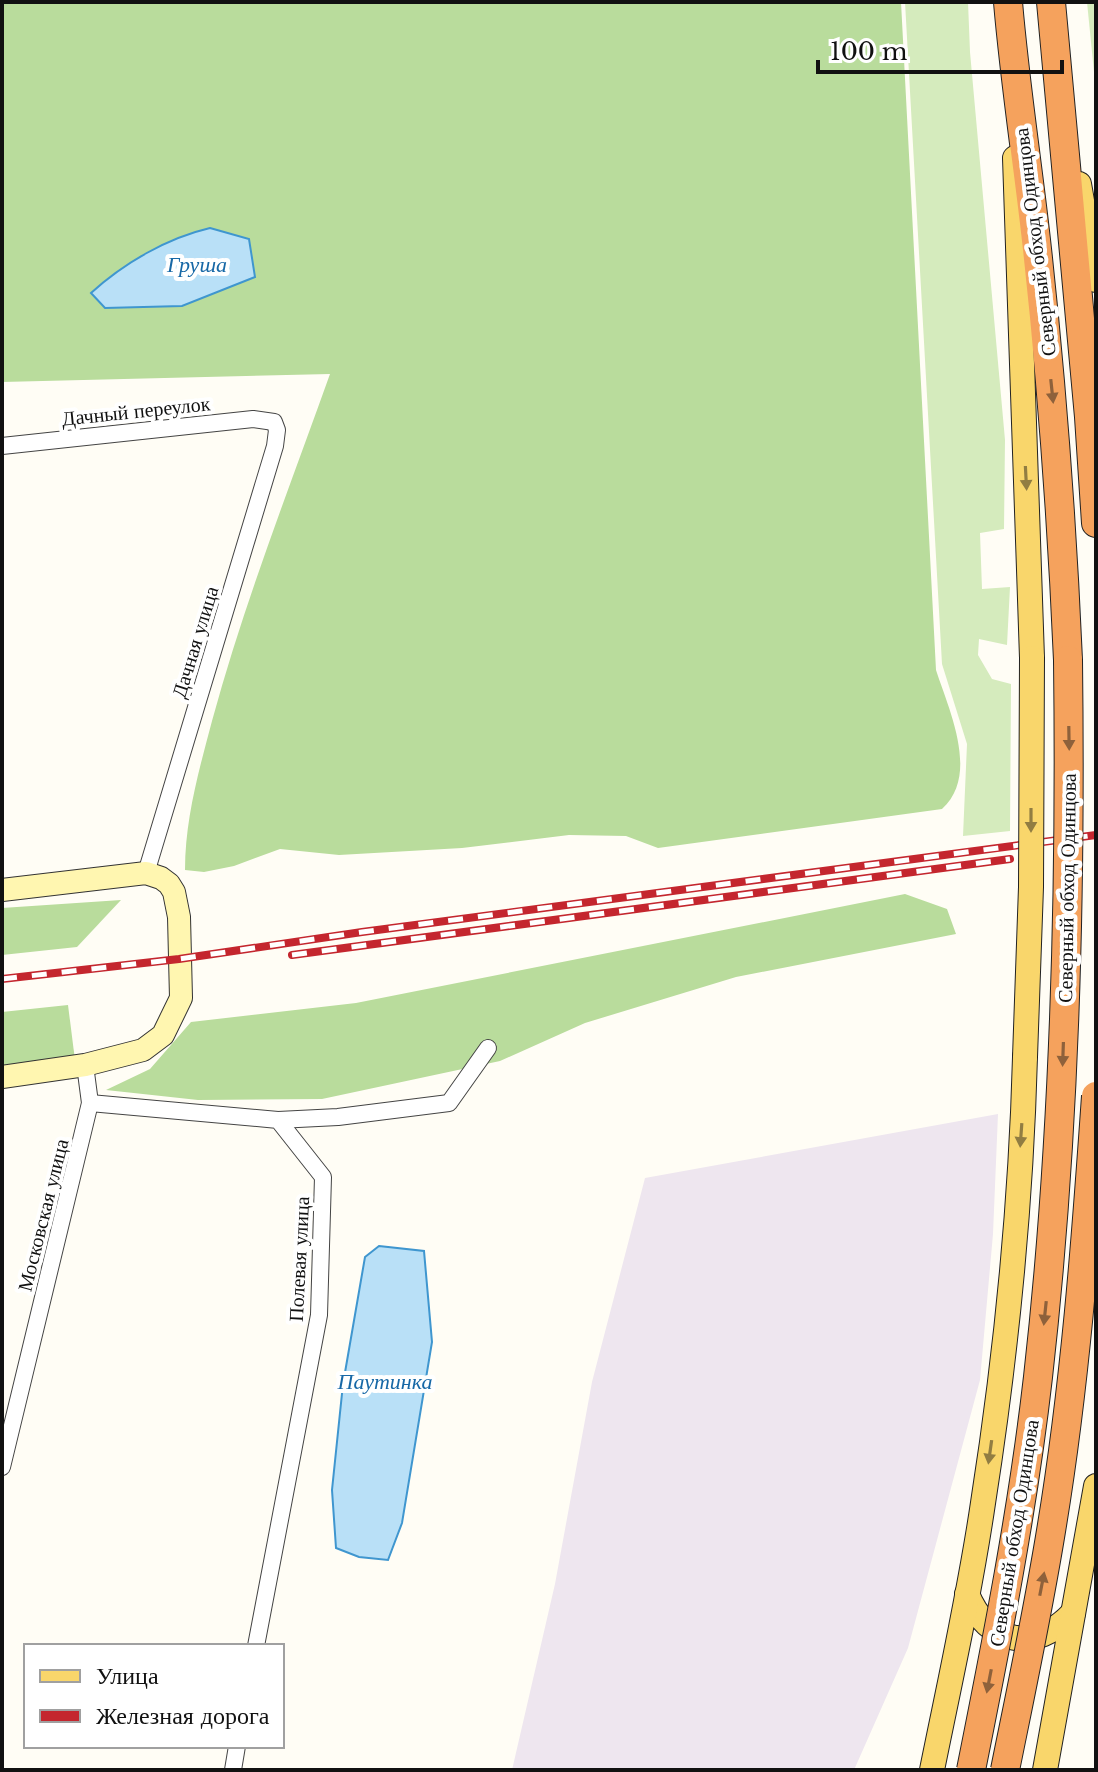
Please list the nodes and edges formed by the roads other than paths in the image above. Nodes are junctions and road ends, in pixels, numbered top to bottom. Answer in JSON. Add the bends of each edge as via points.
{"nodes":[{"id":1,"x":1008,"y":2,"type":"edge"},
{"id":2,"x":1051,"y":2,"type":"edge"},
{"id":3,"x":1057,"y":59,"type":"junction"},
{"id":4,"x":1013,"y":64,"type":"junction"},
{"id":5,"x":1096,"y":280,"type":"edge"},
{"id":6,"x":274,"y":422,"type":"joint"},
{"id":7,"x":2,"y":446,"type":"edge"},
{"id":8,"x":1096,"y":523,"type":"edge"},
{"id":9,"x":146,"y":873,"type":"junction"},
{"id":10,"x":2,"y":890,"type":"edge"},
{"id":11,"x":488,"y":1048,"type":"dead end"},
{"id":12,"x":85,"y":1065,"type":"junction"},
{"id":13,"x":2,"y":1077,"type":"edge"},
{"id":14,"x":1096,"y":1096,"type":"edge"},
{"id":15,"x":90,"y":1103,"type":"junction"},
{"id":16,"x":278,"y":1120,"type":"junction"},
{"id":17,"x":2,"y":1467,"type":"edge"},
{"id":18,"x":1096,"y":1486,"type":"edge"},
{"id":19,"x":967,"y":1594,"type":"junction"},
{"id":20,"x":1073,"y":1613,"type":"junction"},
{"id":21,"x":256,"y":1644,"type":"edge"},
{"id":22,"x":237,"y":1748,"type":"edge"},
{"id":23,"x":233,"y":1770,"type":"edge"},
{"id":24,"x":932,"y":1770,"type":"edge"},
{"id":25,"x":971,"y":1770,"type":"edge"},
{"id":26,"x":1005,"y":1770,"type":"edge"},
{"id":27,"x":1045,"y":1770,"type":"edge"}],
"edges":[{"from":1,"to":4,"type":"highway","name":"Северный обход Одинцова"},
{"from":2,"to":3,"type":"highway","name":"Северный обход Одинцова"},
{"from":3,"to":5,"type":"main road"},
{"from":3,"to":8,"type":"highway","name":"Северный обход Одинцова"},
{"from":4,"to":19,"type":"main road","one_way":true,"bridge":true,"via":[[1032,658],[1031,887],[1016,1219],[1000,1375]]},
{"from":4,"to":25,"type":"highway","name":"Северный обход Одинцова","one_way":true,"bridge":true,"via":[[1055,420],[1068,660],[1068,904],[1053,1234],[1038,1379],[1018,1524]]},
{"from":6,"to":7,"type":"street","name":"Дачный переулок","via":[[253,419]]},
{"from":6,"to":9,"type":"street","name":"Дачная улица","via":[[275,446]]},
{"from":9,"to":10,"type":"street"},
{"from":9,"to":12,"type":"street","via":[[161,878],[174,892],[181,998],[163,1035],[143,1050]]},
{"from":11,"to":16,"type":"street","via":[[449,1103]]},
{"from":12,"to":13,"type":"street"},
{"from":12,"to":15,"type":"street","name":"Московская улица"},
{"from":26,"to":14,"type":"highway","name":"Северный обход Одинцова","one_way":true,"bridge":true,"via":[[1052,1530],[1072,1383]]},
{"from":15,"to":16,"type":"street"},
{"from":15,"to":17,"type":"street","name":"Московская улица"},
{"from":16,"to":21,"type":"street","name":"Полевая улица","via":[[323,1177],[319,1315]]},
{"from":18,"to":20,"type":"main road"},
{"from":19,"to":20,"type":"main road","via":[[975,1612],[1004,1636],[1043,1636]]},
{"from":19,"to":24,"type":"main road"},
{"from":20,"to":27,"type":"main road"},
{"from":22,"to":23,"type":"street"}]}
